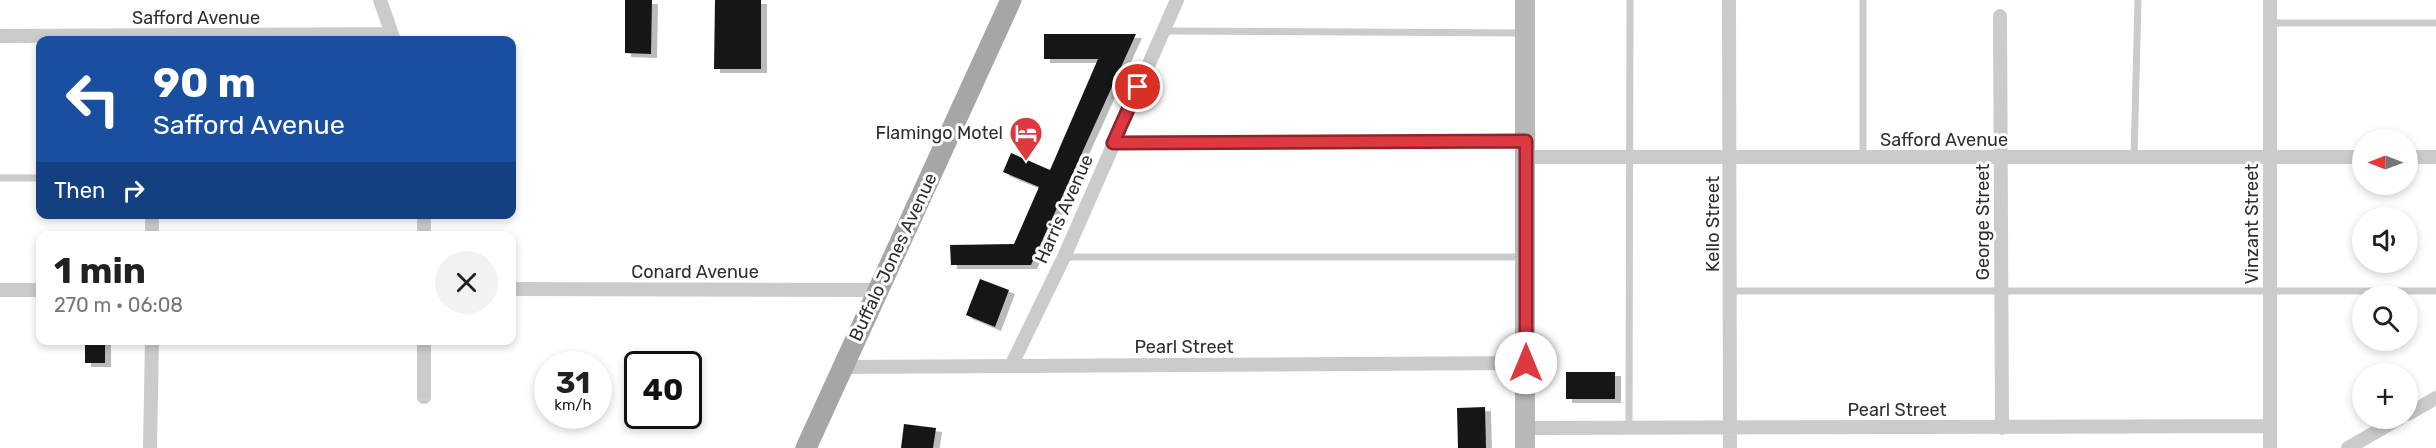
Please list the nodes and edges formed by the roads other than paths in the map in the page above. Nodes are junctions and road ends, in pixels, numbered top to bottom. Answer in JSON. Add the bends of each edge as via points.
{"nodes":[{"id":1,"x":380,"y":0,"type":"edge"},
{"id":2,"x":1011,"y":0,"type":"edge"},
{"id":3,"x":1178,"y":0,"type":"edge"},
{"id":4,"x":1525,"y":0,"type":"edge"},
{"id":5,"x":1630,"y":0,"type":"edge"},
{"id":6,"x":1729,"y":0,"type":"edge"},
{"id":7,"x":1863,"y":0,"type":"edge"},
{"id":8,"x":2138,"y":0,"type":"edge"},
{"id":9,"x":2270,"y":0,"type":"edge"},
{"id":10,"x":2000,"y":16,"type":"dead end"},
{"id":11,"x":2270,"y":23,"type":"junction"},
{"id":12,"x":2436,"y":23,"type":"edge"},
{"id":13,"x":1163,"y":31,"type":"junction"},
{"id":14,"x":1525,"y":33,"type":"junction"},
{"id":15,"x":0,"y":36,"type":"edge"},
{"id":16,"x":36,"y":36,"type":"edge"},
{"id":17,"x":393,"y":36,"type":"edge"},
{"id":18,"x":1113,"y":143,"type":"junction"},
{"id":19,"x":1526,"y":149,"type":"junction"},
{"id":20,"x":1630,"y":157,"type":"junction"},
{"id":21,"x":1731,"y":157,"type":"junction"},
{"id":22,"x":2271,"y":157,"type":"junction"},
{"id":23,"x":2352,"y":157,"type":"edge"},
{"id":24,"x":2418,"y":157,"type":"edge"},
{"id":25,"x":2436,"y":157,"type":"edge"},
{"id":26,"x":1863,"y":158,"type":"junction"},
{"id":27,"x":2134,"y":158,"type":"junction"},
{"id":28,"x":2000,"y":159,"type":"junction"},
{"id":29,"x":0,"y":177,"type":"edge"},
{"id":30,"x":36,"y":178,"type":"edge"},
{"id":31,"x":1064,"y":257,"type":"junction"},
{"id":32,"x":1526,"y":257,"type":"junction"},
{"id":33,"x":516,"y":289,"type":"edge"},
{"id":34,"x":0,"y":290,"type":"edge"},
{"id":35,"x":36,"y":290,"type":"edge"},
{"id":36,"x":878,"y":290,"type":"junction"},
{"id":37,"x":1731,"y":291,"type":"junction"},
{"id":38,"x":2001,"y":291,"type":"junction"},
{"id":39,"x":2270,"y":291,"type":"junction"},
{"id":40,"x":2436,"y":291,"type":"edge"},
{"id":41,"x":152,"y":345,"type":"edge"},
{"id":42,"x":424,"y":345,"type":"edge"},
{"id":43,"x":1526,"y":363,"type":"junction"},
{"id":44,"x":1011,"y":366,"type":"junction"},
{"id":45,"x":843,"y":367,"type":"junction"},
{"id":46,"x":423,"y":397,"type":"dead end"},
{"id":47,"x":2436,"y":398,"type":"edge"},
{"id":48,"x":2418,"y":408,"type":"edge"},
{"id":49,"x":2270,"y":426,"type":"junction"},
{"id":50,"x":1525,"y":428,"type":"junction"},
{"id":51,"x":1629,"y":428,"type":"junction"},
{"id":52,"x":1730,"y":428,"type":"junction"},
{"id":53,"x":2002,"y":428,"type":"junction"},
{"id":54,"x":2381,"y":429,"type":"edge"},
{"id":55,"x":150,"y":448,"type":"edge"},
{"id":56,"x":806,"y":448,"type":"edge"},
{"id":57,"x":1525,"y":448,"type":"edge"},
{"id":58,"x":1730,"y":448,"type":"edge"},
{"id":59,"x":2270,"y":448,"type":"edge"},
{"id":60,"x":2348,"y":448,"type":"edge"}],
"edges":[{"from":1,"to":17,"type":"street"},
{"from":2,"to":36,"type":"main road","name":"Buffalo Jones Avenue"},
{"from":3,"to":13,"type":"street","name":"Harris Avenue"},
{"from":4,"to":14,"type":"street"},
{"from":5,"to":20,"type":"lane"},
{"from":6,"to":21,"type":"street","name":"Kello Street"},
{"from":7,"to":26,"type":"lane"},
{"from":8,"to":27,"type":"lane"},
{"from":9,"to":11,"type":"street","name":"Vinzant Street"},
{"from":10,"to":28,"type":"street","name":"George Street"},
{"from":11,"to":12,"type":"lane"},
{"from":11,"to":22,"type":"street","name":"Vinzant Street"},
{"from":13,"to":14,"type":"lane"},
{"from":13,"to":18,"type":"street","name":"Harris Avenue"},
{"from":14,"to":19,"type":"street"},
{"from":15,"to":16,"type":"street","name":"Safford Avenue"},
{"from":18,"to":19,"type":"street","name":"Safford Avenue"},
{"from":18,"to":31,"type":"street","name":"Harris Avenue"},
{"from":19,"to":20,"type":"street","name":"Safford Avenue"},
{"from":19,"to":32,"type":"street"},
{"from":20,"to":21,"type":"street","name":"Safford Avenue"},
{"from":20,"to":51,"type":"lane"},
{"from":21,"to":26,"type":"street","name":"Safford Avenue"},
{"from":21,"to":37,"type":"street","name":"Kello Street"},
{"from":22,"to":23,"type":"street","name":"Safford Avenue"},
{"from":22,"to":27,"type":"street","name":"Safford Avenue"},
{"from":22,"to":39,"type":"street","name":"Vinzant Street"},
{"from":24,"to":25,"type":"street"},
{"from":26,"to":28,"type":"street","name":"Safford Avenue"},
{"from":27,"to":28,"type":"street","name":"Safford Avenue"},
{"from":28,"to":38,"type":"street","name":"George Street"},
{"from":29,"to":30,"type":"lane"},
{"from":31,"to":32,"type":"lane"},
{"from":31,"to":44,"type":"street","name":"Harris Avenue"},
{"from":32,"to":43,"type":"street"},
{"from":33,"to":36,"type":"street","name":"Conard Avenue"},
{"from":34,"to":35,"type":"street"},
{"from":36,"to":45,"type":"main road","name":"Buffalo Jones Avenue"},
{"from":37,"to":38,"type":"lane"},
{"from":37,"to":52,"type":"street","name":"Kello Street"},
{"from":38,"to":39,"type":"lane"},
{"from":38,"to":53,"type":"street","name":"George Street"},
{"from":39,"to":40,"type":"lane"},
{"from":39,"to":49,"type":"street","name":"Vinzant Street"},
{"from":41,"to":55,"type":"street"},
{"from":42,"to":46,"type":"street"},
{"from":43,"to":44,"type":"street","name":"Pearl Street"},
{"from":43,"to":50,"type":"street"},
{"from":44,"to":45,"type":"street","name":"Pearl Street"},
{"from":45,"to":56,"type":"main road","name":"Buffalo Jones Avenue"},
{"from":47,"to":48,"type":"street"},
{"from":49,"to":53,"type":"street","name":"Pearl Street"},
{"from":49,"to":59,"type":"street","name":"Vinzant Street"},
{"from":50,"to":51,"type":"street","name":"Pearl Street"},
{"from":50,"to":57,"type":"street"},
{"from":51,"to":52,"type":"street","name":"Pearl Street"},
{"from":52,"to":53,"type":"street","name":"Pearl Street"},
{"from":52,"to":58,"type":"street","name":"Kello Street"},
{"from":54,"to":60,"type":"street"}]}
